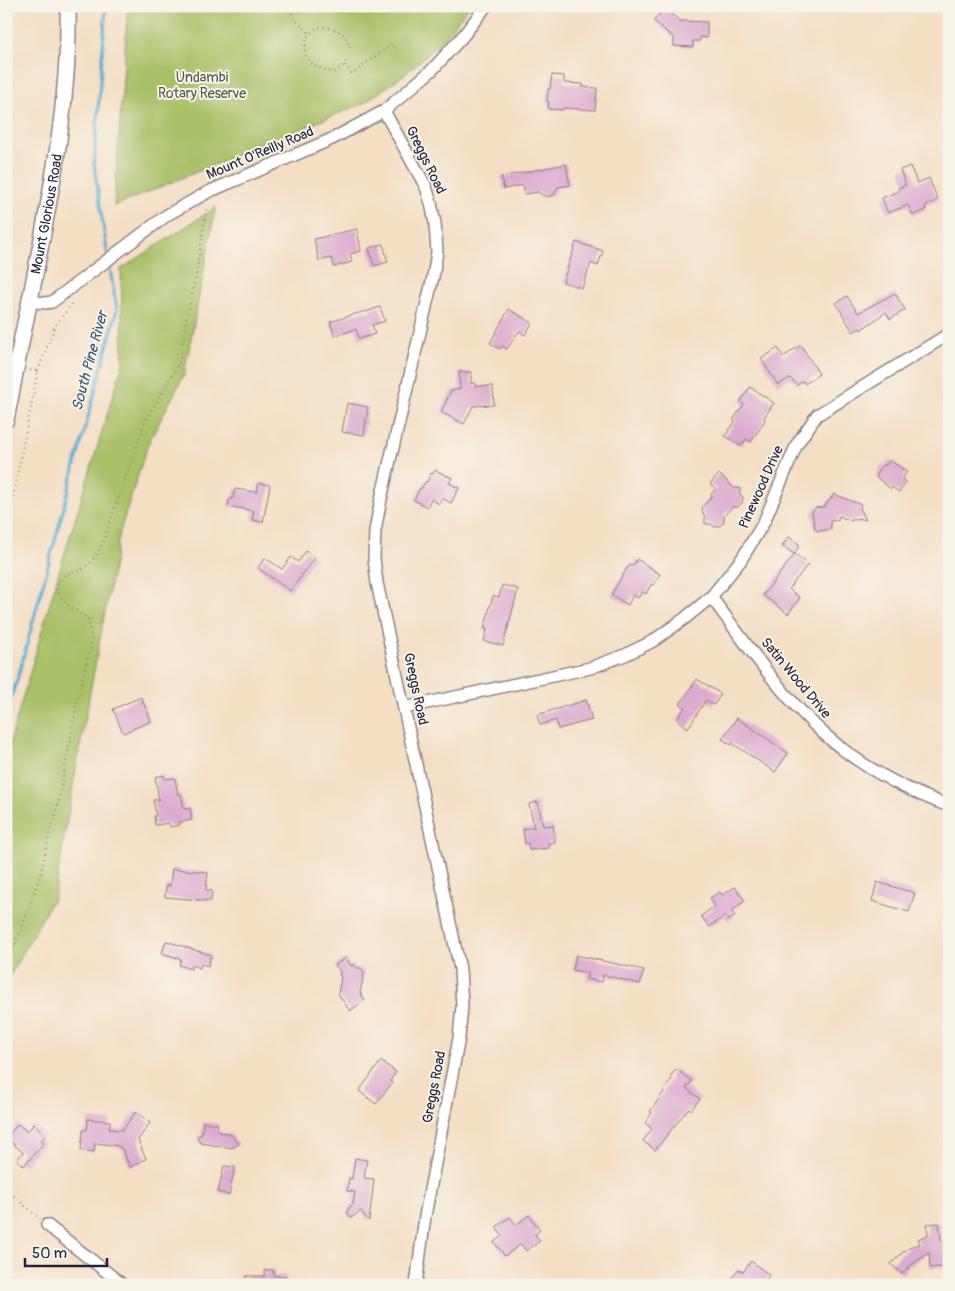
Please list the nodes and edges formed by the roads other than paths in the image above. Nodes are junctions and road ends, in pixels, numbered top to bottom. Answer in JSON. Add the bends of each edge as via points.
{"nodes":[{"id":1,"x":68,"y":6,"type":"edge"},
{"id":2,"x":486,"y":6,"type":"edge"},
{"id":3,"x":384,"y":110,"type":"junction"},
{"id":4,"x":30,"y":301,"type":"junction"},
{"id":5,"x":949,"y":334,"type":"edge"},
{"id":6,"x":6,"y":420,"type":"edge"},
{"id":7,"x":711,"y":597,"type":"junction"},
{"id":8,"x":404,"y":708,"type":"junction"},
{"id":9,"x":949,"y":806,"type":"edge"},
{"id":10,"x":47,"y":1225,"type":"road end"},
{"id":11,"x":123,"y":1285,"type":"edge"},
{"id":12,"x":416,"y":1285,"type":"edge"}],
"edges":[{"from":1,"to":4,"type":"main road","name":"Mount Glorious Road","via":[[62,123]]},
{"from":2,"to":3,"type":"street","name":"Mount O'Reilly Road","via":[[432,70]]},
{"from":3,"to":4,"type":"street","name":"Mount O'Reilly Road","via":[[332,139],[208,192],[167,215],[52,302]]},
{"from":3,"to":8,"type":"street","name":"Greggs Road","via":[[426,187],[435,223],[437,252],[375,532],[377,583]]},
{"from":4,"to":6,"type":"main road","name":"Mount Glorious Road"},
{"from":5,"to":7,"type":"street","name":"Pinewood Drive","via":[[817,415],[797,444],[764,522],[741,560]]},
{"from":7,"to":8,"type":"street","name":"Pinewood Drive","via":[[653,641],[590,668]]},
{"from":7,"to":9,"type":"street","name":"Satin Wood Drive","via":[[787,696],[822,732],[867,767],[911,792]]},
{"from":8,"to":12,"type":"street","name":"Greggs Road","via":[[460,969],[462,1006]]},
{"from":10,"to":11,"type":"street"}]}
